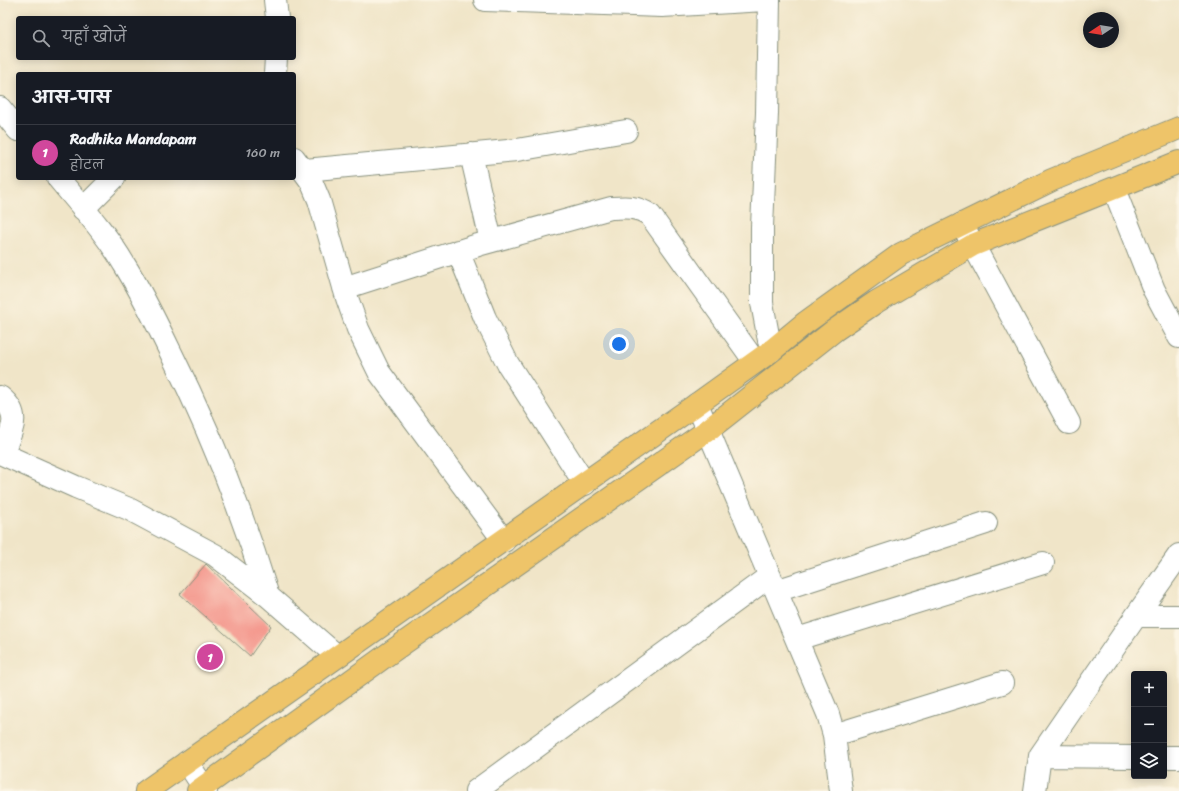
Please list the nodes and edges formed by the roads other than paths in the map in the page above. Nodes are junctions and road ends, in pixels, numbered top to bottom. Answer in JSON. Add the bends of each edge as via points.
{"nodes":[{"id":1,"x":276,"y":0,"type":"edge"},
{"id":2,"x":485,"y":0,"type":"edge"},
{"id":3,"x":765,"y":0,"type":"edge"},
{"id":4,"x":769,"y":0,"type":"edge"},
{"id":5,"x":276,"y":16,"type":"edge"},
{"id":6,"x":276,"y":60,"type":"edge"},
{"id":7,"x":275,"y":72,"type":"edge"},
{"id":8,"x":0,"y":108,"type":"edge"},
{"id":9,"x":16,"y":128,"type":"edge"},
{"id":10,"x":1179,"y":128,"type":"edge"},
{"id":11,"x":626,"y":131,"type":"dead end"},
{"id":12,"x":471,"y":154,"type":"junction"},
{"id":13,"x":1179,"y":162,"type":"edge"},
{"id":14,"x":299,"y":164,"type":"edge"},
{"id":15,"x":60,"y":180,"type":"edge"},
{"id":16,"x":112,"y":180,"type":"edge"},
{"id":17,"x":1114,"y":189,"type":"junction"},
{"id":18,"x":83,"y":209,"type":"junction"},
{"id":19,"x":962,"y":224,"type":"junction"},
{"id":20,"x":490,"y":241,"type":"junction"},
{"id":21,"x":973,"y":245,"type":"junction"},
{"id":22,"x":458,"y":251,"type":"junction"},
{"id":23,"x":344,"y":288,"type":"junction"},
{"id":24,"x":1179,"y":337,"type":"edge"},
{"id":25,"x":763,"y":357,"type":"junction"},
{"id":26,"x":0,"y":397,"type":"edge"},
{"id":27,"x":698,"y":404,"type":"junction"},
{"id":28,"x":1069,"y":423,"type":"dead end"},
{"id":29,"x":708,"y":430,"type":"junction"},
{"id":30,"x":1,"y":453,"type":"edge"},
{"id":31,"x":585,"y":484,"type":"junction"},
{"id":32,"x":986,"y":523,"type":"dead end"},
{"id":33,"x":504,"y":541,"type":"junction"},
{"id":34,"x":1179,"y":555,"type":"edge"},
{"id":35,"x":1043,"y":563,"type":"dead end"},
{"id":36,"x":773,"y":583,"type":"junction"},
{"id":37,"x":268,"y":596,"type":"junction"},
{"id":38,"x":1136,"y":616,"type":"junction"},
{"id":39,"x":1179,"y":616,"type":"edge"},
{"id":40,"x":797,"y":639,"type":"junction"},
{"id":41,"x":337,"y":656,"type":"junction"},
{"id":42,"x":1002,"y":683,"type":"dead end"},
{"id":43,"x":834,"y":736,"type":"junction"},
{"id":44,"x":1040,"y":756,"type":"junction"},
{"id":45,"x":1131,"y":757,"type":"edge"},
{"id":46,"x":1167,"y":757,"type":"edge"},
{"id":47,"x":1179,"y":757,"type":"edge"},
{"id":48,"x":187,"y":762,"type":"junction"},
{"id":49,"x":202,"y":790,"type":"edge"},
{"id":50,"x":146,"y":791,"type":"edge"},
{"id":51,"x":476,"y":791,"type":"edge"},
{"id":52,"x":841,"y":791,"type":"edge"},
{"id":53,"x":1035,"y":791,"type":"edge"}],
"edges":[{"from":1,"to":5,"type":"street"},
{"from":2,"to":3,"type":"street","via":[[662,6]]},
{"from":4,"to":25,"type":"street","via":[[762,242]]},
{"from":6,"to":7,"type":"street"},
{"from":8,"to":9,"type":"street"},
{"from":10,"to":19,"type":"main road","via":[[1052,180]]},
{"from":11,"to":12,"type":"street","via":[[517,150]]},
{"from":12,"to":14,"type":"street"},
{"from":12,"to":20,"type":"street"},
{"from":13,"to":17,"type":"main road"},
{"from":14,"to":23,"type":"street","via":[[319,200]]},
{"from":15,"to":18,"type":"street"},
{"from":16,"to":18,"type":"street"},
{"from":17,"to":21,"type":"main road"},
{"from":17,"to":24,"type":"street","via":[[1154,290]]},
{"from":18,"to":37,"type":"street","via":[[124,262],[146,301],[192,397],[248,532]]},
{"from":19,"to":21,"type":"street"},
{"from":19,"to":25,"type":"main road","via":[[901,254],[805,323]]},
{"from":20,"to":22,"type":"street"},
{"from":20,"to":25,"type":"street","via":[[611,208],[630,206],[642,209],[650,215]]},
{"from":21,"to":28,"type":"street"},
{"from":21,"to":29,"type":"main road","via":[[876,302],[835,330]]},
{"from":22,"to":23,"type":"street"},
{"from":22,"to":31,"type":"street","via":[[485,318],[508,364]]},
{"from":23,"to":33,"type":"street","via":[[358,329],[379,372]]},
{"from":25,"to":27,"type":"main road"},
{"from":26,"to":30,"type":"street","via":[[9,404],[14,414],[14,423]]},
{"from":27,"to":29,"type":"street"},
{"from":27,"to":31,"type":"main road"},
{"from":29,"to":36,"type":"street"},
{"from":29,"to":49,"type":"main road","via":[[391,652]]},
{"from":30,"to":37,"type":"street","via":[[136,512],[215,555]]},
{"from":31,"to":33,"type":"main road"},
{"from":32,"to":36,"type":"street"},
{"from":33,"to":41,"type":"main road"},
{"from":34,"to":38,"type":"street"},
{"from":35,"to":40,"type":"street"},
{"from":36,"to":40,"type":"street"},
{"from":36,"to":51,"type":"street"},
{"from":37,"to":41,"type":"street"},
{"from":38,"to":39,"type":"street"},
{"from":38,"to":44,"type":"street"},
{"from":40,"to":43,"type":"street","via":[[828,714]]},
{"from":41,"to":48,"type":"main road"},
{"from":42,"to":43,"type":"street"},
{"from":43,"to":52,"type":"street"},
{"from":44,"to":45,"type":"street"},
{"from":44,"to":53,"type":"street"},
{"from":46,"to":47,"type":"street"},
{"from":48,"to":49,"type":"street"},
{"from":48,"to":50,"type":"main road"}]}
